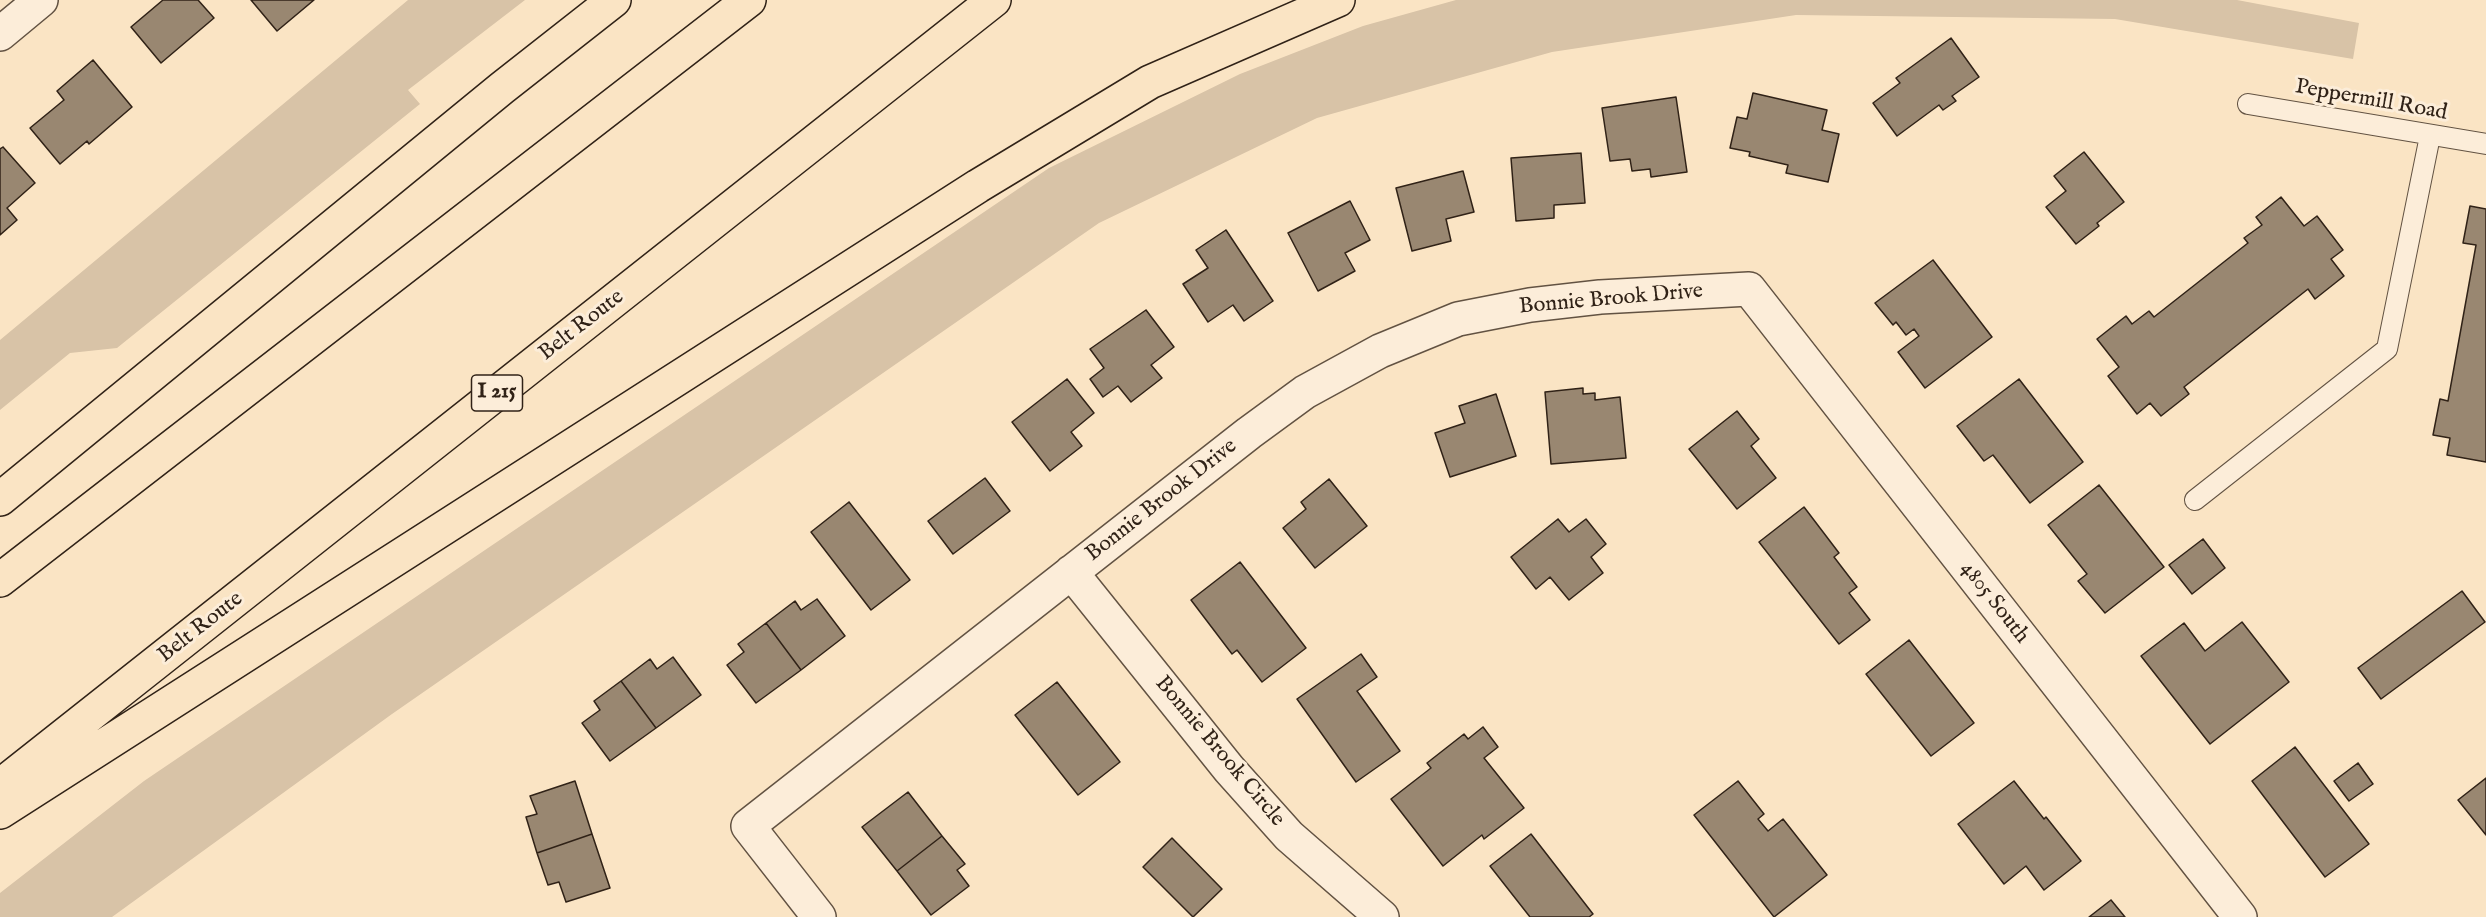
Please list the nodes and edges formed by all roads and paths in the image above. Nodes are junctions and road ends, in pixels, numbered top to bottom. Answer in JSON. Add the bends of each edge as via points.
{"nodes":[{"id":1,"x":41,"y":0,"type":"edge"},
{"id":2,"x":614,"y":0,"type":"edge"},
{"id":3,"x":749,"y":0,"type":"edge"},
{"id":4,"x":994,"y":0,"type":"edge"},
{"id":5,"x":1338,"y":0,"type":"edge"},
{"id":6,"x":0,"y":34,"type":"edge"},
{"id":7,"x":2247,"y":104,"type":"dead end"},
{"id":8,"x":2430,"y":136,"type":"junction"},
{"id":9,"x":2486,"y":144,"type":"edge"},
{"id":10,"x":1749,"y":289,"type":"joint"},
{"id":11,"x":0,"y":499,"type":"edge"},
{"id":12,"x":2195,"y":500,"type":"dead end"},
{"id":13,"x":1071,"y":572,"type":"junction"},
{"id":14,"x":0,"y":580,"type":"edge"},
{"id":15,"x":0,"y":786,"type":"edge"},
{"id":16,"x":0,"y":812,"type":"edge"},
{"id":17,"x":819,"y":917,"type":"edge"},
{"id":18,"x":1382,"y":917,"type":"edge"},
{"id":19,"x":2240,"y":917,"type":"edge"}],
"edges":[{"from":1,"to":6,"type":"street"},
{"from":2,"to":11,"type":"highway"},
{"from":3,"to":14,"type":"highway"},
{"from":4,"to":15,"type":"highway","name":"Belt Route","number":"I 215"},
{"from":5,"to":16,"type":"highway","via":[[1150,82],[988,180]]},
{"from":7,"to":8,"type":"lane","name":"Peppermill Road"},
{"from":8,"to":9,"type":"lane","name":"Peppermill Road"},
{"from":8,"to":12,"type":"lane","via":[[2387,349]]},
{"from":10,"to":13,"type":"street","name":"Bonnie Brook Drive","via":[[1530,305],[1458,320],[1380,351],[1305,392]]},
{"from":10,"to":19,"type":"street","name":"4805 South"},
{"from":13,"to":17,"type":"street","name":"Bonnie Brook Drive","via":[[748,826]]},
{"from":13,"to":18,"type":"street","name":"Bonnie Brook Circle","via":[[1229,769],[1289,836]]}]}
